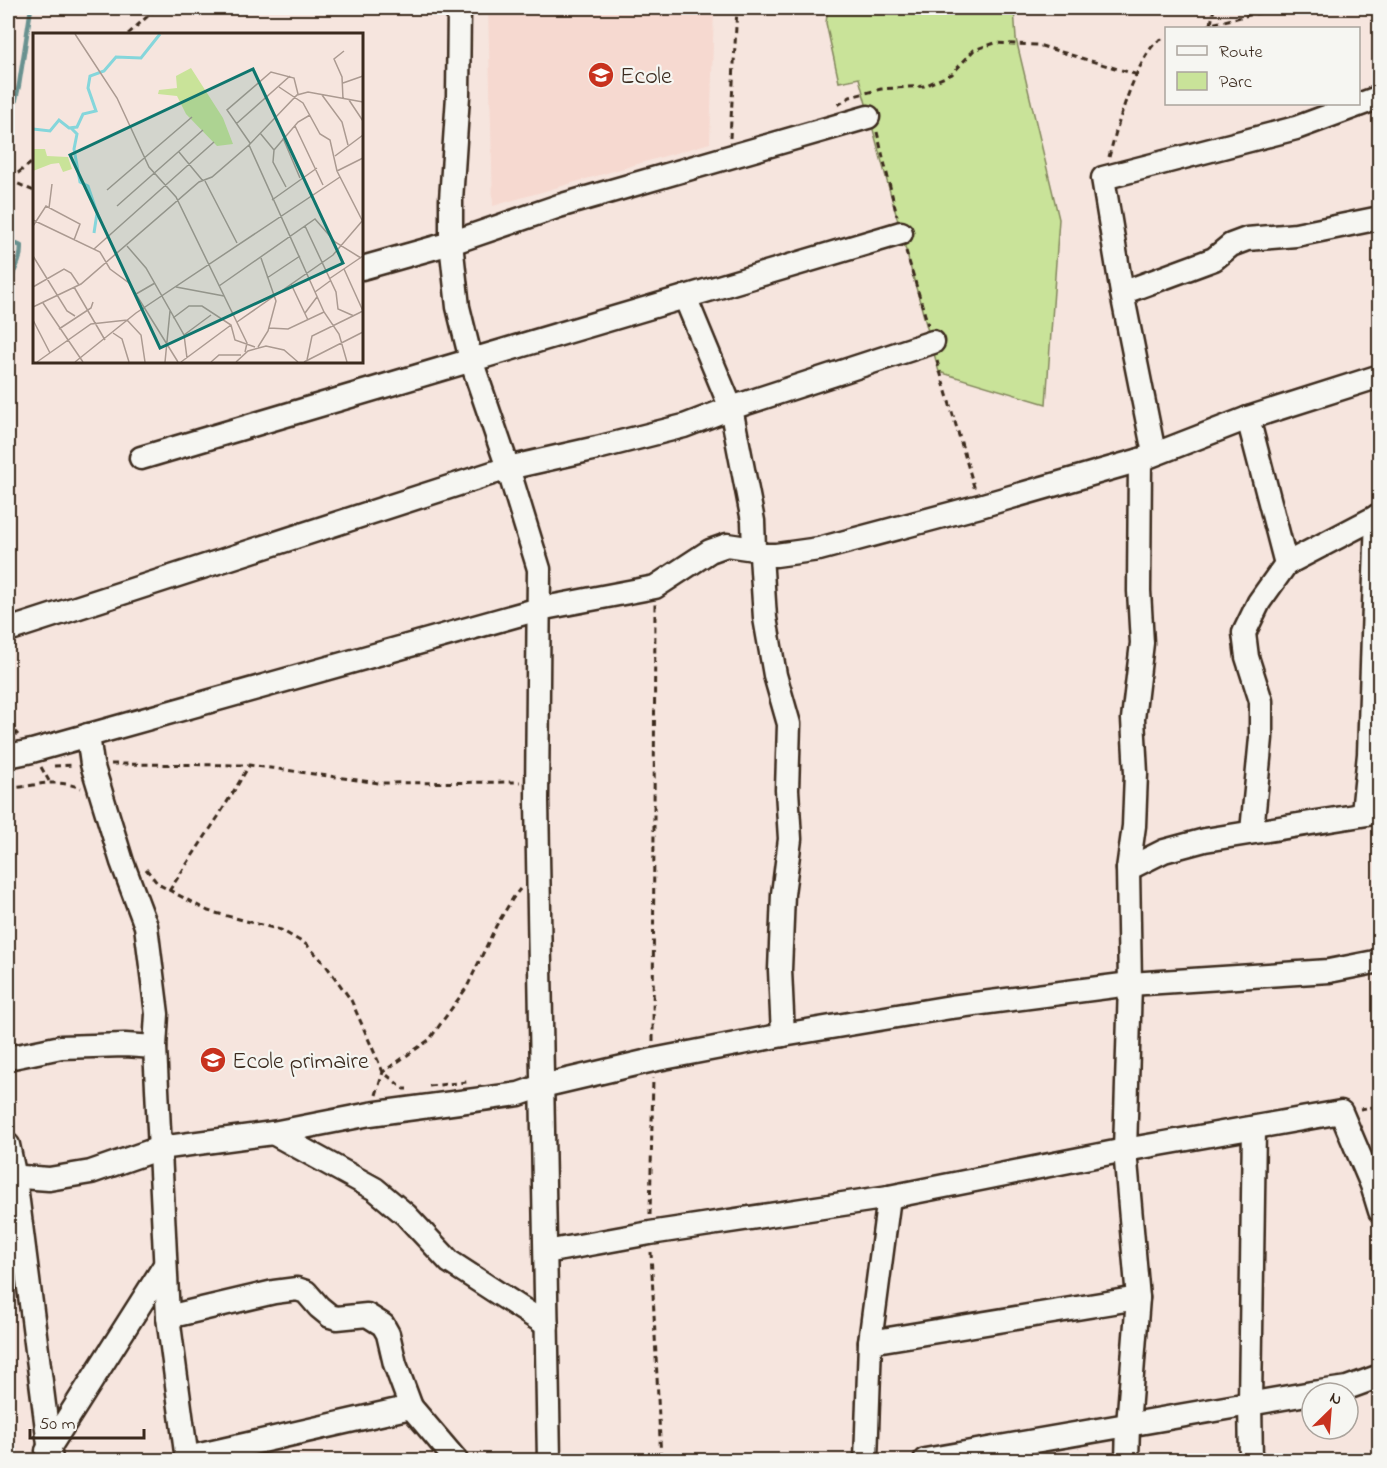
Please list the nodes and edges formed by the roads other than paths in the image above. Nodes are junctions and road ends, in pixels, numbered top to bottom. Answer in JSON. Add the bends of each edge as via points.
{"nodes":[{"id":1,"x":459,"y":8,"type":"edge"},
{"id":2,"x":1380,"y":97,"type":"edge"},
{"id":3,"x":1360,"y":104,"type":"edge"},
{"id":4,"x":1358,"y":105,"type":"edge"},
{"id":5,"x":868,"y":117,"type":"road end"},
{"id":6,"x":1380,"y":218,"type":"edge"},
{"id":7,"x":901,"y":233,"type":"road end"},
{"id":8,"x":451,"y":243,"type":"junction"},
{"id":9,"x":363,"y":268,"type":"edge"},
{"id":10,"x":1122,"y":293,"type":"junction"},
{"id":11,"x":685,"y":297,"type":"junction"},
{"id":12,"x":933,"y":342,"type":"road end"},
{"id":13,"x":471,"y":360,"type":"junction"},
{"id":14,"x":1380,"y":376,"type":"edge"},
{"id":15,"x":731,"y":408,"type":"junction"},
{"id":16,"x":1248,"y":418,"type":"junction"},
{"id":17,"x":1147,"y":457,"type":"junction"},
{"id":18,"x":141,"y":458,"type":"dead end"},
{"id":19,"x":508,"y":468,"type":"junction"},
{"id":20,"x":1378,"y":516,"type":"edge"},
{"id":21,"x":758,"y":552,"type":"junction"},
{"id":22,"x":1286,"y":564,"type":"junction"},
{"id":23,"x":539,"y":609,"type":"junction"},
{"id":24,"x":8,"y":630,"type":"edge"},
{"id":25,"x":88,"y":735,"type":"junction"},
{"id":26,"x":8,"y":756,"type":"edge"},
{"id":27,"x":1372,"y":813,"type":"edge"},
{"id":28,"x":1252,"y":831,"type":"junction"},
{"id":29,"x":1128,"y":869,"type":"junction"},
{"id":30,"x":1380,"y":961,"type":"edge"},
{"id":31,"x":1130,"y":984,"type":"junction"},
{"id":32,"x":783,"y":1035,"type":"junction"},
{"id":33,"x":155,"y":1047,"type":"junction"},
{"id":34,"x":8,"y":1058,"type":"edge"},
{"id":35,"x":542,"y":1086,"type":"junction"},
{"id":36,"x":1254,"y":1128,"type":"junction"},
{"id":37,"x":273,"y":1133,"type":"junction"},
{"id":38,"x":8,"y":1145,"type":"edge"},
{"id":39,"x":160,"y":1148,"type":"junction"},
{"id":40,"x":1125,"y":1150,"type":"junction"},
{"id":41,"x":11,"y":1177,"type":"edge"},
{"id":42,"x":889,"y":1197,"type":"junction"},
{"id":43,"x":1380,"y":1211,"type":"edge"},
{"id":44,"x":546,"y":1252,"type":"junction"},
{"id":45,"x":165,"y":1265,"type":"junction"},
{"id":46,"x":1138,"y":1298,"type":"junction"},
{"id":47,"x":168,"y":1317,"type":"junction"},
{"id":48,"x":547,"y":1325,"type":"junction"},
{"id":49,"x":870,"y":1342,"type":"junction"},
{"id":50,"x":1380,"y":1376,"type":"edge"},
{"id":51,"x":1360,"y":1383,"type":"edge"},
{"id":52,"x":1300,"y":1395,"type":"edge"},
{"id":53,"x":1250,"y":1403,"type":"junction"},
{"id":54,"x":411,"y":1407,"type":"junction"},
{"id":55,"x":1128,"y":1425,"type":"junction"},
{"id":56,"x":1001,"y":1454,"type":"edge"},
{"id":57,"x":47,"y":1456,"type":"edge"},
{"id":58,"x":187,"y":1459,"type":"edge"},
{"id":59,"x":456,"y":1461,"type":"edge"},
{"id":60,"x":549,"y":1461,"type":"edge"},
{"id":61,"x":866,"y":1461,"type":"edge"},
{"id":62,"x":926,"y":1461,"type":"edge"},
{"id":63,"x":1127,"y":1461,"type":"edge"},
{"id":64,"x":1251,"y":1461,"type":"edge"}],
"edges":[{"from":1,"to":8,"type":"street"},
{"from":2,"to":3,"type":"street"},
{"from":4,"to":10,"type":"street","via":[[1296,128],[1103,178]]},
{"from":5,"to":8,"type":"street","via":[[559,206]]},
{"from":6,"to":10,"type":"street","via":[[1296,235],[1247,238],[1230,245],[1214,259]]},
{"from":7,"to":11,"type":"street"},
{"from":8,"to":9,"type":"street"},
{"from":8,"to":13,"type":"street"},
{"from":10,"to":17,"type":"street"},
{"from":11,"to":13,"type":"street"},
{"from":11,"to":15,"type":"street"},
{"from":12,"to":15,"type":"street"},
{"from":13,"to":18,"type":"street"},
{"from":13,"to":19,"type":"street"},
{"from":14,"to":16,"type":"street"},
{"from":15,"to":19,"type":"street","via":[[684,426]]},
{"from":15,"to":21,"type":"street"},
{"from":16,"to":17,"type":"street"},
{"from":16,"to":22,"type":"street"},
{"from":17,"to":21,"type":"street","via":[[819,549],[776,555]]},
{"from":17,"to":29,"type":"street","via":[[1139,591],[1142,643],[1133,718],[1134,826]]},
{"from":19,"to":23,"type":"street","via":[[539,569]]},
{"from":19,"to":24,"type":"street"},
{"from":20,"to":22,"type":"street"},
{"from":20,"to":27,"type":"street","via":[[1369,754]]},
{"from":21,"to":23,"type":"street","via":[[727,545],[655,587]]},
{"from":21,"to":32,"type":"street","via":[[773,664],[789,724],[790,839],[780,970]]},
{"from":22,"to":28,"type":"street","via":[[1259,602],[1244,633],[1260,701],[1261,738]]},
{"from":23,"to":25,"type":"street"},
{"from":23,"to":35,"type":"street","via":[[537,782]]},
{"from":25,"to":26,"type":"street"},
{"from":25,"to":33,"type":"street","via":[[92,764],[146,926],[157,1014]]},
{"from":27,"to":28,"type":"street"},
{"from":28,"to":29,"type":"street","via":[[1164,852]]},
{"from":29,"to":31,"type":"street"},
{"from":30,"to":31,"type":"street","via":[[1329,971]]},
{"from":31,"to":32,"type":"street","via":[[951,1007]]},
{"from":31,"to":40,"type":"street"},
{"from":32,"to":35,"type":"street"},
{"from":33,"to":34,"type":"street","via":[[61,1047]]},
{"from":33,"to":39,"type":"street"},
{"from":35,"to":37,"type":"street","via":[[519,1094],[370,1114]]},
{"from":35,"to":44,"type":"street"},
{"from":36,"to":40,"type":"street"},
{"from":36,"to":43,"type":"street","via":[[1341,1112]]},
{"from":36,"to":53,"type":"street"},
{"from":37,"to":39,"type":"street"},
{"from":37,"to":48,"type":"street","via":[[375,1189],[450,1262]]},
{"from":38,"to":41,"type":"street"},
{"from":39,"to":41,"type":"street","via":[[91,1172],[50,1179]]},
{"from":39,"to":45,"type":"street"},
{"from":40,"to":42,"type":"street"},
{"from":40,"to":46,"type":"street"},
{"from":41,"to":57,"type":"street"},
{"from":42,"to":44,"type":"street"},
{"from":42,"to":49,"type":"street"},
{"from":44,"to":48,"type":"street"},
{"from":45,"to":47,"type":"street"},
{"from":45,"to":57,"type":"street"},
{"from":46,"to":49,"type":"street"},
{"from":46,"to":55,"type":"street"},
{"from":47,"to":54,"type":"street","via":[[273,1292],[306,1292],[330,1316],[367,1315],[382,1325]]},
{"from":47,"to":58,"type":"street"},
{"from":48,"to":60,"type":"street"},
{"from":49,"to":61,"type":"street"},
{"from":50,"to":51,"type":"street"},
{"from":52,"to":53,"type":"street"},
{"from":53,"to":55,"type":"street"},
{"from":53,"to":64,"type":"street"},
{"from":54,"to":58,"type":"street"},
{"from":54,"to":59,"type":"street"},
{"from":55,"to":56,"type":"street"},
{"from":55,"to":63,"type":"street"},
{"from":56,"to":62,"type":"street"}]}
